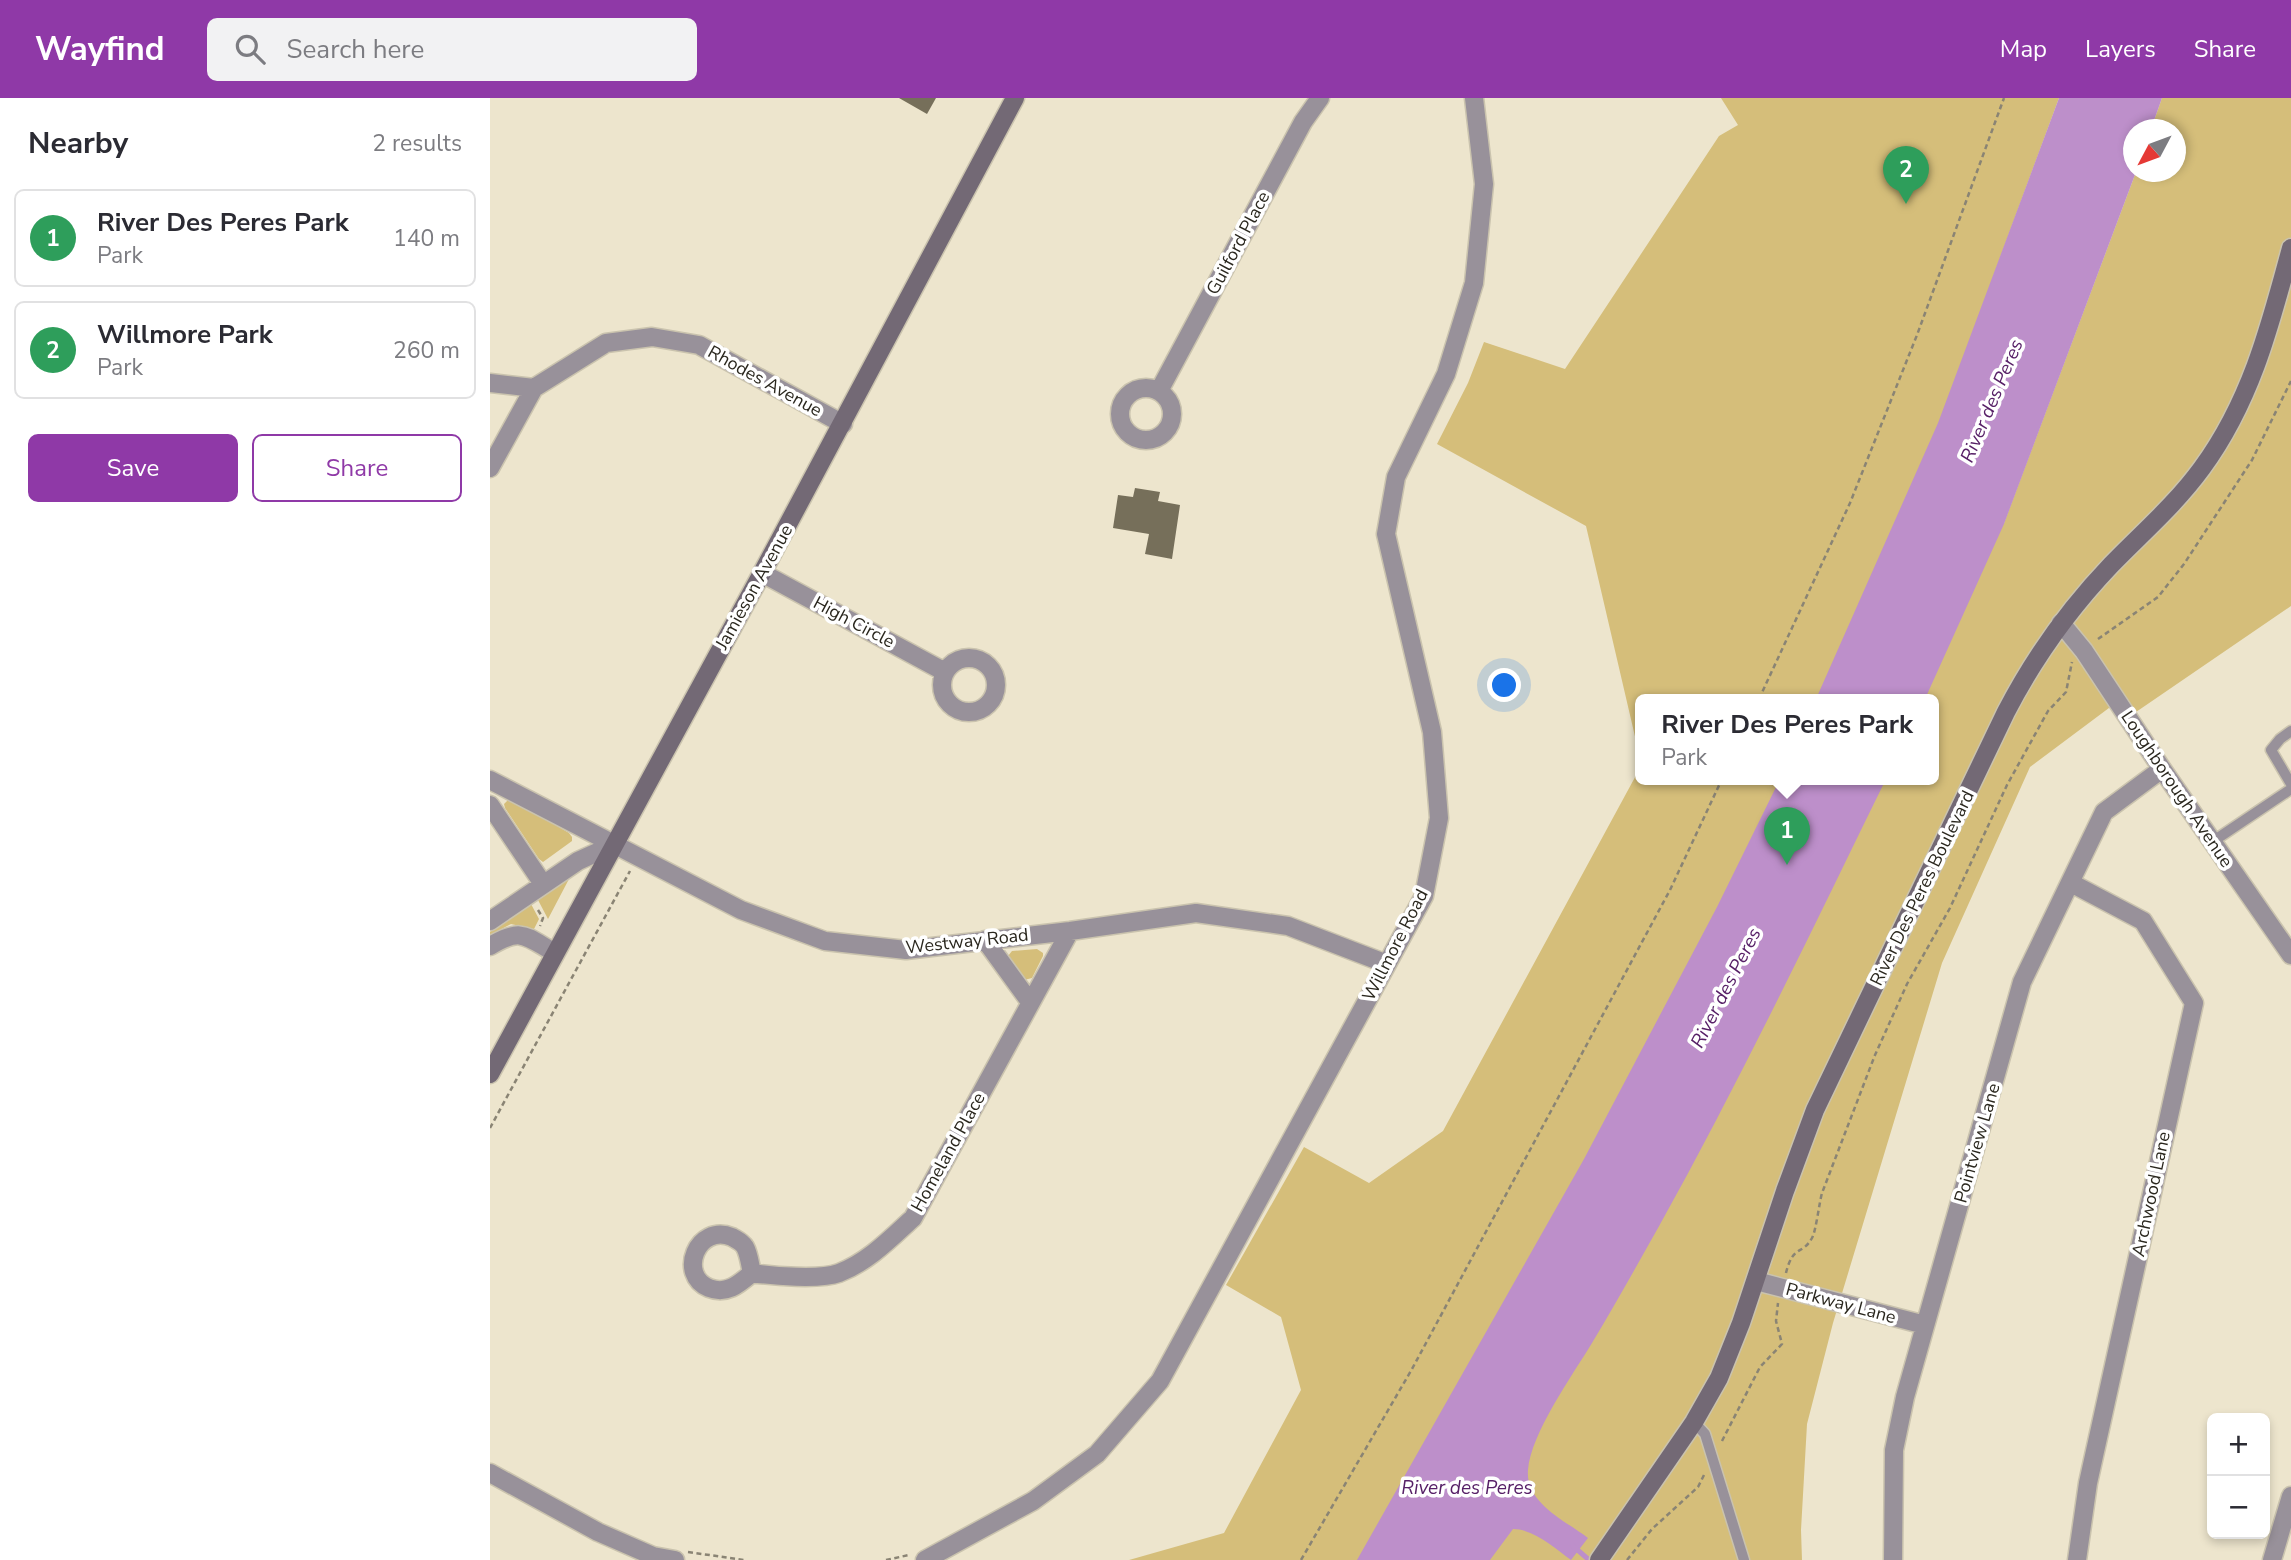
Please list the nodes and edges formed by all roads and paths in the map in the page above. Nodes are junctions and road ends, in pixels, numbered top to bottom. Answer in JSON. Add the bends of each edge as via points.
{"nodes":[{"id":1,"x":1015,"y":98,"type":"edge"},
{"id":2,"x":1320,"y":98,"type":"edge"},
{"id":3,"x":1474,"y":98,"type":"edge"},
{"id":4,"x":2004,"y":98,"type":"edge"},
{"id":5,"x":2291,"y":248,"type":"edge"},
{"id":6,"x":2291,"y":381,"type":"edge"},
{"id":7,"x":490,"y":383,"type":"edge"},
{"id":8,"x":534,"y":388,"type":"junction"},
{"id":9,"x":1159,"y":391,"type":"dead end"},
{"id":10,"x":843,"y":424,"type":"junction"},
{"id":11,"x":490,"y":468,"type":"edge"},
{"id":12,"x":762,"y":573,"type":"junction"},
{"id":13,"x":2061,"y":623,"type":"junction"},
{"id":14,"x":2093,"y":643,"type":"dead end"},
{"id":15,"x":2073,"y":660,"type":"dead end"},
{"id":16,"x":945,"y":672,"type":"dead end"},
{"id":17,"x":1761,"y":694,"type":"edge"},
{"id":18,"x":2291,"y":731,"type":"edge"},
{"id":19,"x":2162,"y":769,"type":"junction"},
{"id":20,"x":490,"y":780,"type":"edge"},
{"id":21,"x":1719,"y":785,"type":"edge"},
{"id":22,"x":2291,"y":786,"type":"edge"},
{"id":23,"x":490,"y":805,"type":"edge"},
{"id":24,"x":2212,"y":842,"type":"junction"},
{"id":25,"x":613,"y":845,"type":"junction"},
{"id":26,"x":635,"y":862,"type":"dead end"},
{"id":27,"x":2071,"y":883,"type":"junction"},
{"id":28,"x":543,"y":884,"type":"junction"},
{"id":29,"x":534,"y":901,"type":"dead end"},
{"id":30,"x":490,"y":921,"type":"edge"},
{"id":31,"x":1070,"y":930,"type":"junction"},
{"id":32,"x":538,"y":931,"type":"dead end"},
{"id":33,"x":985,"y":940,"type":"junction"},
{"id":34,"x":490,"y":946,"type":"edge"},
{"id":35,"x":555,"y":953,"type":"junction"},
{"id":36,"x":2291,"y":956,"type":"edge"},
{"id":37,"x":1387,"y":964,"type":"junction"},
{"id":38,"x":1030,"y":1002,"type":"junction"},
{"id":39,"x":490,"y":1074,"type":"edge"},
{"id":40,"x":490,"y":1128,"type":"edge"},
{"id":41,"x":752,"y":1273,"type":"dead end"},
{"id":42,"x":1786,"y":1273,"type":"dead end"},
{"id":43,"x":1756,"y":1281,"type":"junction"},
{"id":44,"x":1779,"y":1299,"type":"dead end"},
{"id":45,"x":1925,"y":1325,"type":"junction"},
{"id":46,"x":1694,"y":1422,"type":"junction"},
{"id":47,"x":1712,"y":1460,"type":"junction"},
{"id":48,"x":490,"y":1473,"type":"edge"},
{"id":49,"x":2291,"y":1496,"type":"edge"},
{"id":50,"x":918,"y":1557,"type":"edge"},
{"id":51,"x":654,"y":1558,"type":"edge"},
{"id":52,"x":675,"y":1560,"type":"edge"},
{"id":53,"x":886,"y":1560,"type":"edge"},
{"id":54,"x":1301,"y":1560,"type":"edge"},
{"id":55,"x":1599,"y":1560,"type":"edge"},
{"id":56,"x":1627,"y":1560,"type":"edge"},
{"id":57,"x":1744,"y":1560,"type":"edge"},
{"id":58,"x":1893,"y":1560,"type":"edge"},
{"id":59,"x":2077,"y":1560,"type":"edge"},
{"id":60,"x":2272,"y":1560,"type":"edge"}],
"edges":[{"from":1,"to":10,"type":"main road","name":"Jamieson Avenue"},
{"from":2,"to":9,"type":"street","name":"Guilford Place"},
{"from":3,"to":37,"type":"street","name":"Willmore Road","via":[[1485,184],[1474,283],[1446,374],[1396,477],[1387,534],[1432,732],[1439,818],[1424,897]]},
{"from":4,"to":17,"type":"path","via":[[1850,503]]},
{"from":5,"to":13,"type":"main road","name":"River Des Peres Boulevard","via":[[2258,362],[2228,428],[2189,486],[2110,565]]},
{"from":6,"to":14,"type":"path","via":[[2230,498],[2185,564],[2158,597]]},
{"from":7,"to":8,"type":"street"},
{"from":8,"to":10,"type":"street","name":"Rhodes Avenue","via":[[606,343],[652,337],[699,345]]},
{"from":8,"to":11,"type":"street"},
{"from":10,"to":12,"type":"main road","name":"Jamieson Avenue"},
{"from":12,"to":16,"type":"street","name":"High Circle"},
{"from":12,"to":25,"type":"main road","name":"Jamieson Avenue"},
{"from":13,"to":19,"type":"street","name":"Loughborough Avenue"},
{"from":13,"to":43,"type":"main road","name":"River Des Peres Boulevard","via":[[2006,712],[1827,1083]]},
{"from":15,"to":42,"type":"path","via":[[2066,692],[2048,710],[1907,984],[1822,1193],[1815,1233],[1805,1247],[1794,1252]]},
{"from":18,"to":22,"type":"lane","via":[[2271,750]]},
{"from":19,"to":24,"type":"street","name":"Loughborough Avenue"},
{"from":19,"to":27,"type":"street","name":"Pointview Lane","via":[[2105,812]]},
{"from":20,"to":25,"type":"street","name":"Westway Road"},
{"from":21,"to":54,"type":"path","via":[[1671,890],[1412,1369]]},
{"from":22,"to":24,"type":"lane"},
{"from":23,"to":28,"type":"street"},
{"from":24,"to":36,"type":"street","name":"Loughborough Avenue"},
{"from":25,"to":28,"type":"street"},
{"from":25,"to":33,"type":"street","name":"Westway Road","via":[[741,910],[825,941],[906,950]]},
{"from":25,"to":35,"type":"main road","name":"Jamieson Avenue"},
{"from":26,"to":40,"type":"path"},
{"from":27,"to":45,"type":"street","name":"Pointview Lane","via":[[2022,982]]},
{"from":27,"to":59,"type":"street","name":"Archwood Lane","via":[[2143,921],[2194,1003],[2088,1483]]},
{"from":28,"to":30,"type":"street"},
{"from":29,"to":32,"type":"path","via":[[543,918]]},
{"from":31,"to":33,"type":"street","name":"Westway Road"},
{"from":31,"to":37,"type":"street","name":"Westway Road","via":[[1196,913],[1288,926]]},
{"from":31,"to":38,"type":"street","name":"Homeland Place"},
{"from":33,"to":38,"type":"street"},
{"from":34,"to":35,"type":"street","via":[[517,934]]},
{"from":35,"to":39,"type":"main road","name":"Jamieson Avenue"},
{"from":37,"to":50,"type":"street","name":"Willmore Road","via":[[1160,1381],[1097,1454],[1033,1502]]},
{"from":38,"to":41,"type":"street","name":"Homeland Place","via":[[913,1218],[874,1254],[837,1274],[784,1277]]},
{"from":43,"to":45,"type":"street","name":"Parkway Lane"},
{"from":43,"to":46,"type":"main road","name":"River Des Peres Boulevard","via":[[1723,1368]]},
{"from":44,"to":47,"type":"path","via":[[1776,1321],[1782,1344],[1760,1367]]},
{"from":45,"to":58,"type":"street","name":"Pointview Lane","via":[[1894,1450]]},
{"from":46,"to":47,"type":"lane","via":[[1705,1434]]},
{"from":46,"to":55,"type":"main road","name":"River Des Peres Boulevard"},
{"from":47,"to":56,"type":"path","via":[[1698,1487],[1652,1529]]},
{"from":47,"to":57,"type":"lane"},
{"from":48,"to":51,"type":"street"},
{"from":49,"to":60,"type":"street"},
{"from":50,"to":53,"type":"path"},
{"from":51,"to":52,"type":"street"}]}
